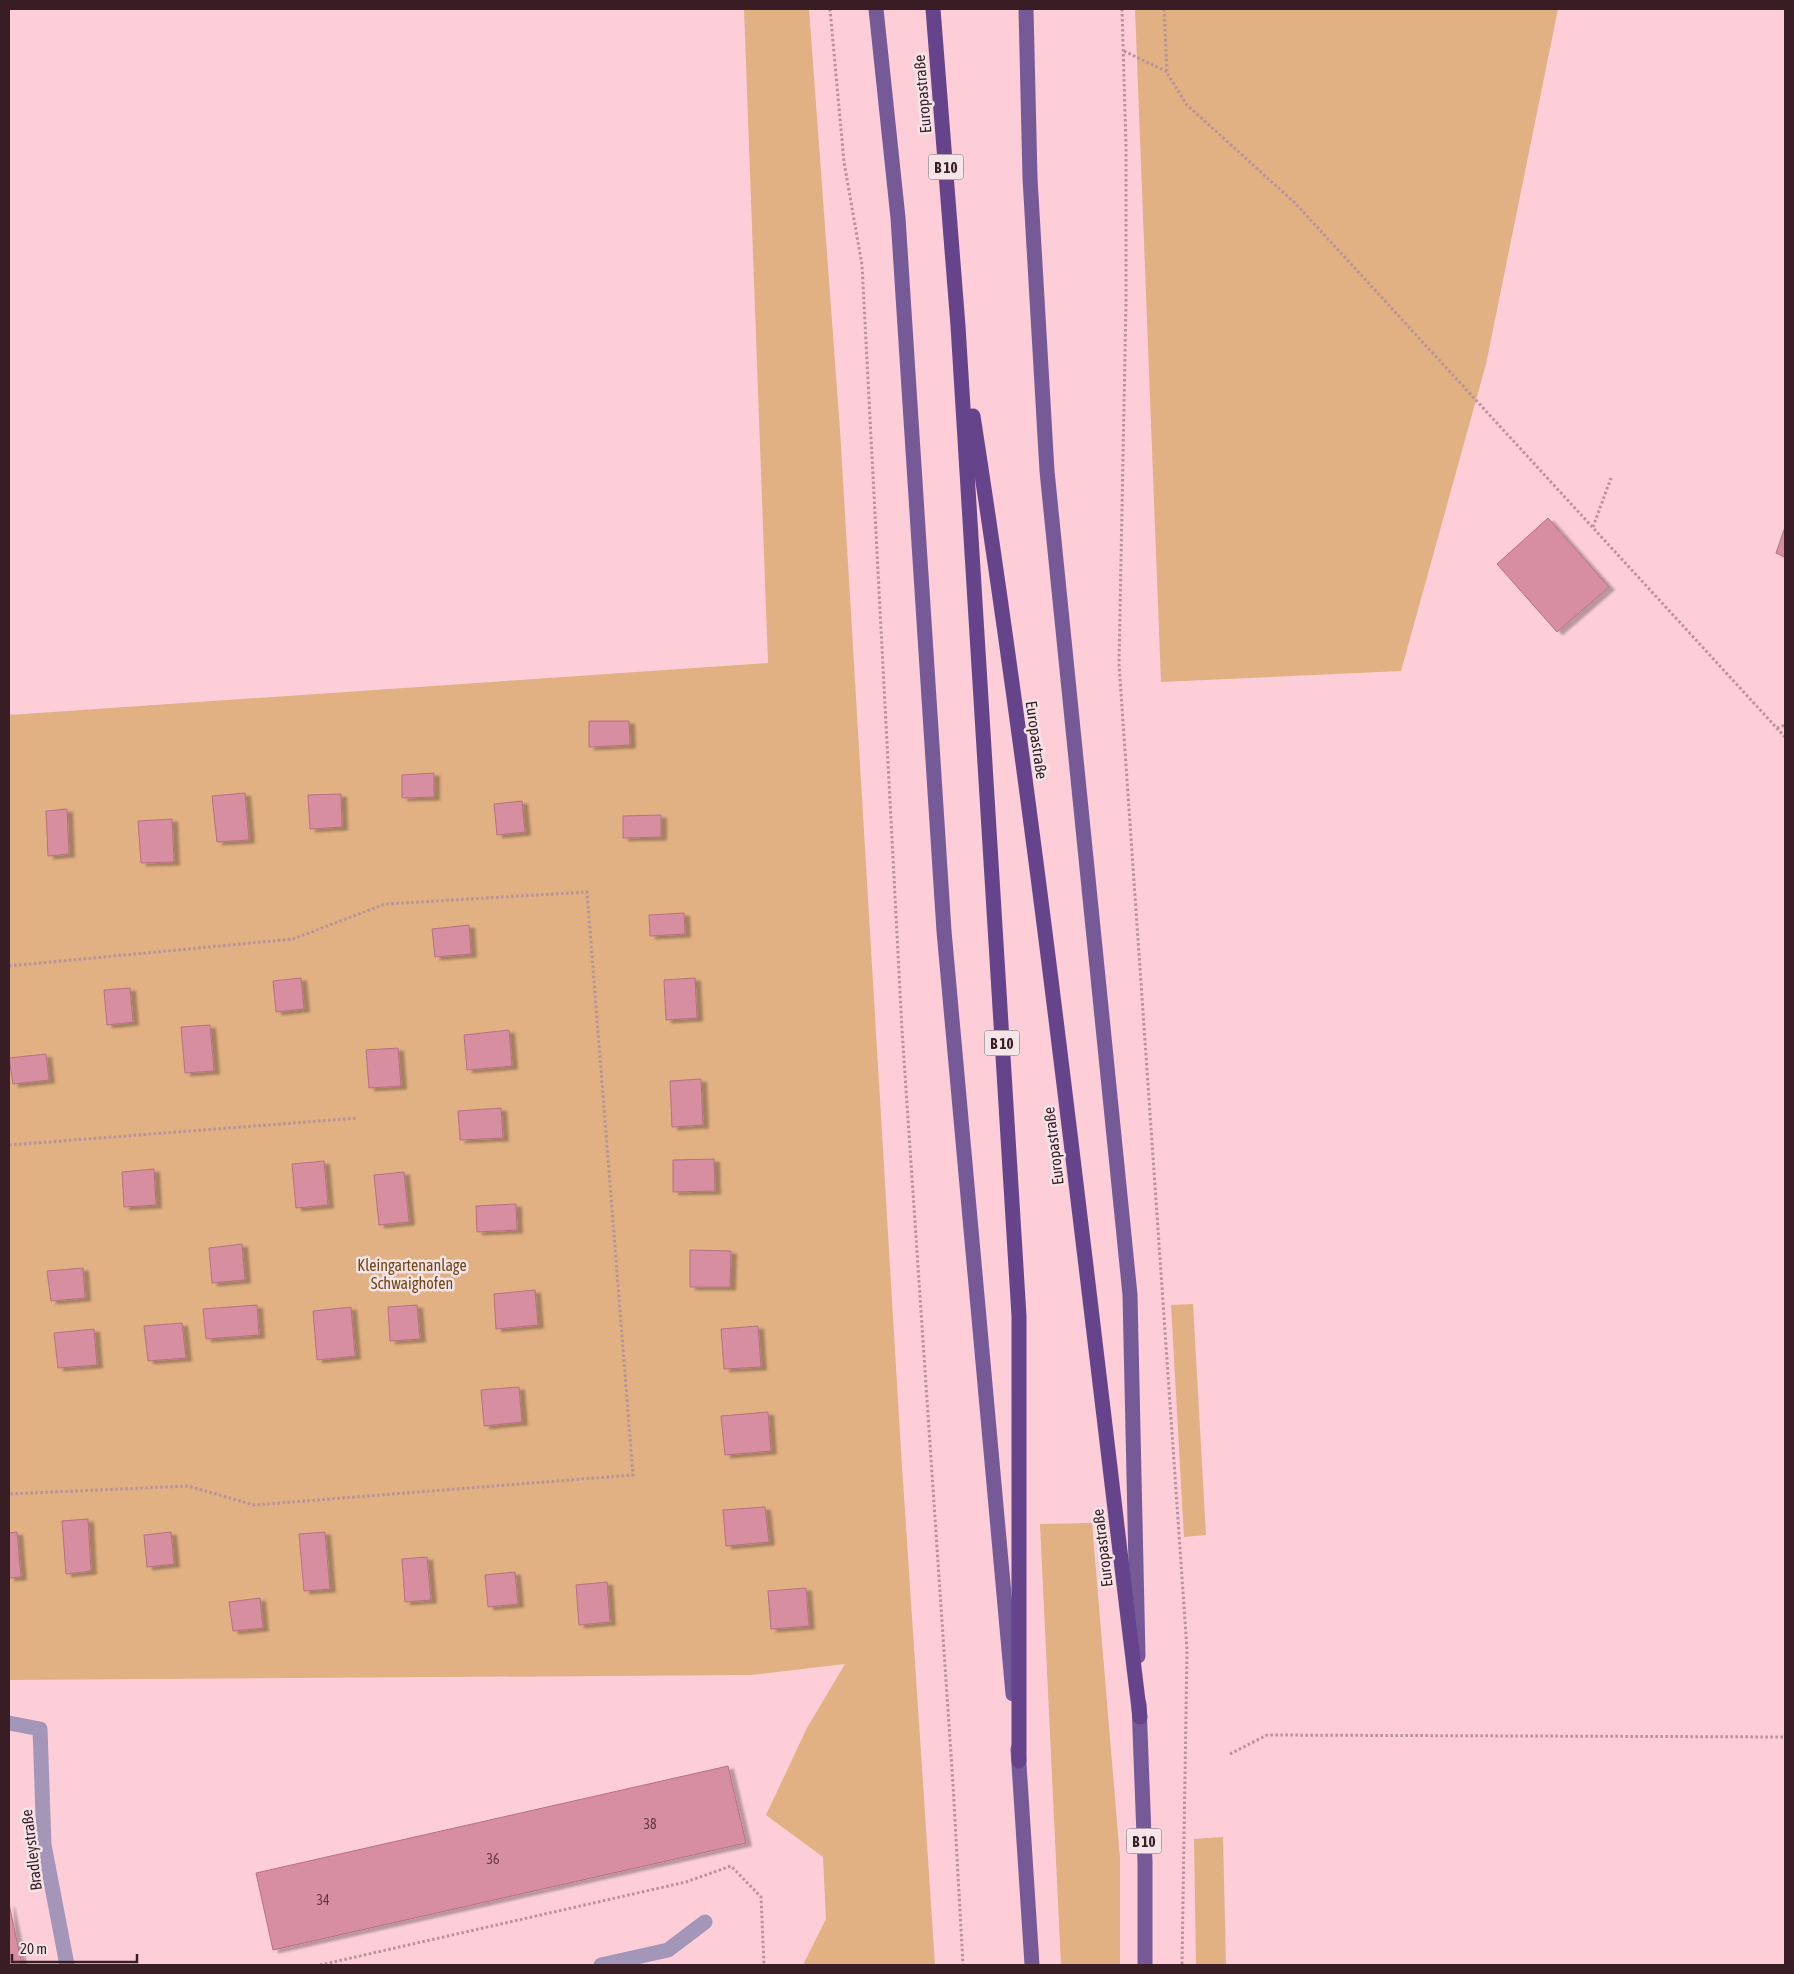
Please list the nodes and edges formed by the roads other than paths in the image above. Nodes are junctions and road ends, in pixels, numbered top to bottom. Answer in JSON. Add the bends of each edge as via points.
{"nodes":[{"id":1,"x":876,"y":9,"type":"edge"},
{"id":2,"x":933,"y":9,"type":"edge"},
{"id":3,"x":1026,"y":9,"type":"edge"},
{"id":4,"x":958,"y":326,"type":"junction"},
{"id":5,"x":1140,"y":1717,"type":"junction"},
{"id":6,"x":9,"y":1723,"type":"edge"},
{"id":7,"x":1019,"y":1762,"type":"junction"},
{"id":8,"x":705,"y":1922,"type":"dead end"},
{"id":9,"x":67,"y":1965,"type":"edge"},
{"id":10,"x":601,"y":1965,"type":"edge"},
{"id":11,"x":1032,"y":1965,"type":"edge"},
{"id":12,"x":1145,"y":1965,"type":"edge"}],
"edges":[{"from":1,"to":7,"type":"main road","via":[[898,228],[944,931]]},
{"from":2,"to":4,"type":"highway","name":"Europastraße","number":"B 10"},
{"from":3,"to":5,"type":"main road","via":[[1030,178],[1047,471],[1130,1295]]},
{"from":4,"to":5,"type":"highway","name":"Europastraße","number":"B 10","via":[[1002,602],[1037,869]]},
{"from":4,"to":7,"type":"highway","name":"Europastraße","number":"B 10","via":[[1018,1316]]},
{"from":5,"to":12,"type":"main road","name":"Europastraße","number":"B 10"},
{"from":6,"to":9,"type":"lane","name":"Bradleystraße","via":[[40,1729],[44,1844]]},
{"from":7,"to":11,"type":"main road","name":"Europastraße","number":"B 10"},
{"from":8,"to":10,"type":"lane","via":[[668,1950]]}]}
